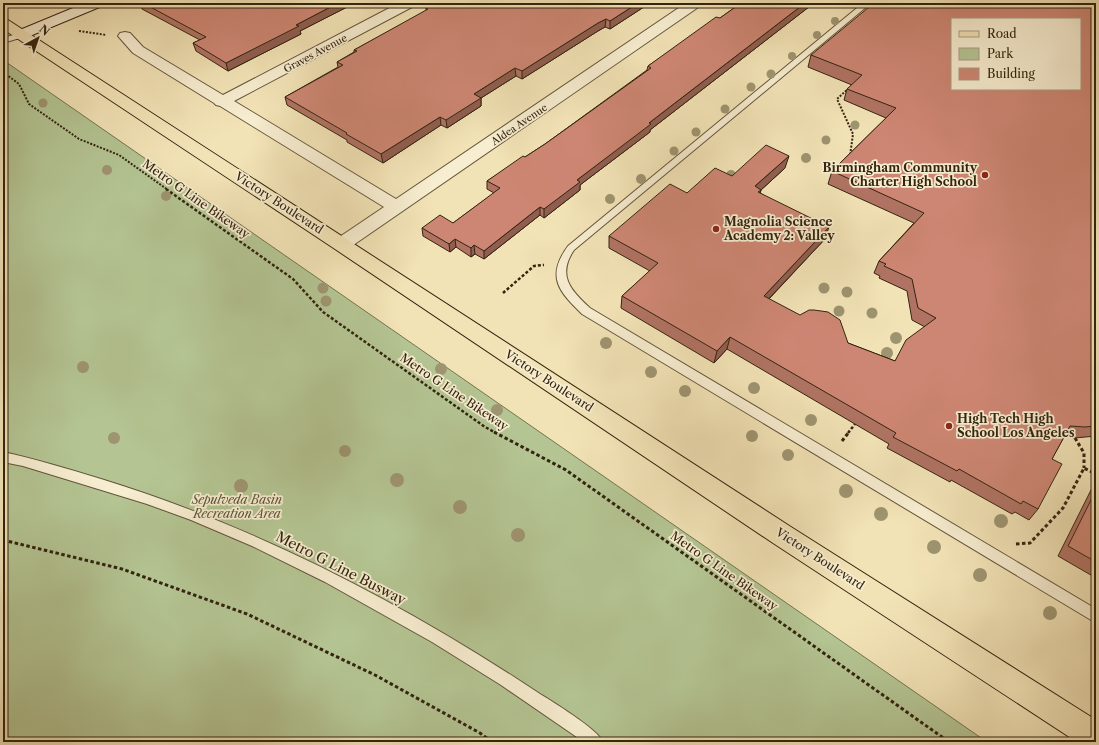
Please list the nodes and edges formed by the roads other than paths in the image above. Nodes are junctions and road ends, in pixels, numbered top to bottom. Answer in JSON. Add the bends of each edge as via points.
{"nodes":[{"id":1,"x":97,"y":3,"type":"edge"},
{"id":2,"x":408,"y":3,"type":"edge"},
{"id":3,"x":695,"y":3,"type":"edge"},
{"id":4,"x":867,"y":3,"type":"edge"},
{"id":5,"x":3,"y":23,"type":"edge"},
{"id":6,"x":20,"y":34,"type":"junction"},
{"id":7,"x":125,"y":36,"type":"road end"},
{"id":8,"x":3,"y":41,"type":"edge"},
{"id":9,"x":221,"y":102,"type":"junction"},
{"id":10,"x":396,"y":207,"type":"junction"},
{"id":11,"x":342,"y":244,"type":"junction"},
{"id":12,"x":3,"y":457,"type":"edge"},
{"id":13,"x":1096,"y":616,"type":"edge"},
{"id":14,"x":1096,"y":737,"type":"edge"},
{"id":15,"x":596,"y":742,"type":"edge"}],
"edges":[{"from":1,"to":6,"type":"main road"},
{"from":2,"to":9,"type":"street","name":"Graves Avenue"},
{"from":3,"to":10,"type":"street","name":"Aldea Avenue"},
{"from":4,"to":13,"type":"lane","via":[[571,248],[561,262],[560,272],[565,288],[586,311]]},
{"from":5,"to":6,"type":"main road","name":"Victory Boulevard"},
{"from":6,"to":8,"type":"lane"},
{"from":6,"to":11,"type":"main road","name":"Victory Boulevard"},
{"from":7,"to":9,"type":"street","via":[[138,50]]},
{"from":9,"to":10,"type":"street"},
{"from":10,"to":11,"type":"street","name":"Aldea Avenue"},
{"from":11,"to":14,"type":"main road","name":"Victory Boulevard","via":[[782,535]]},
{"from":12,"to":15,"type":"lane","name":"Metro G Line Busway","via":[[157,502],[290,558],[362,595],[468,656]]}]}
